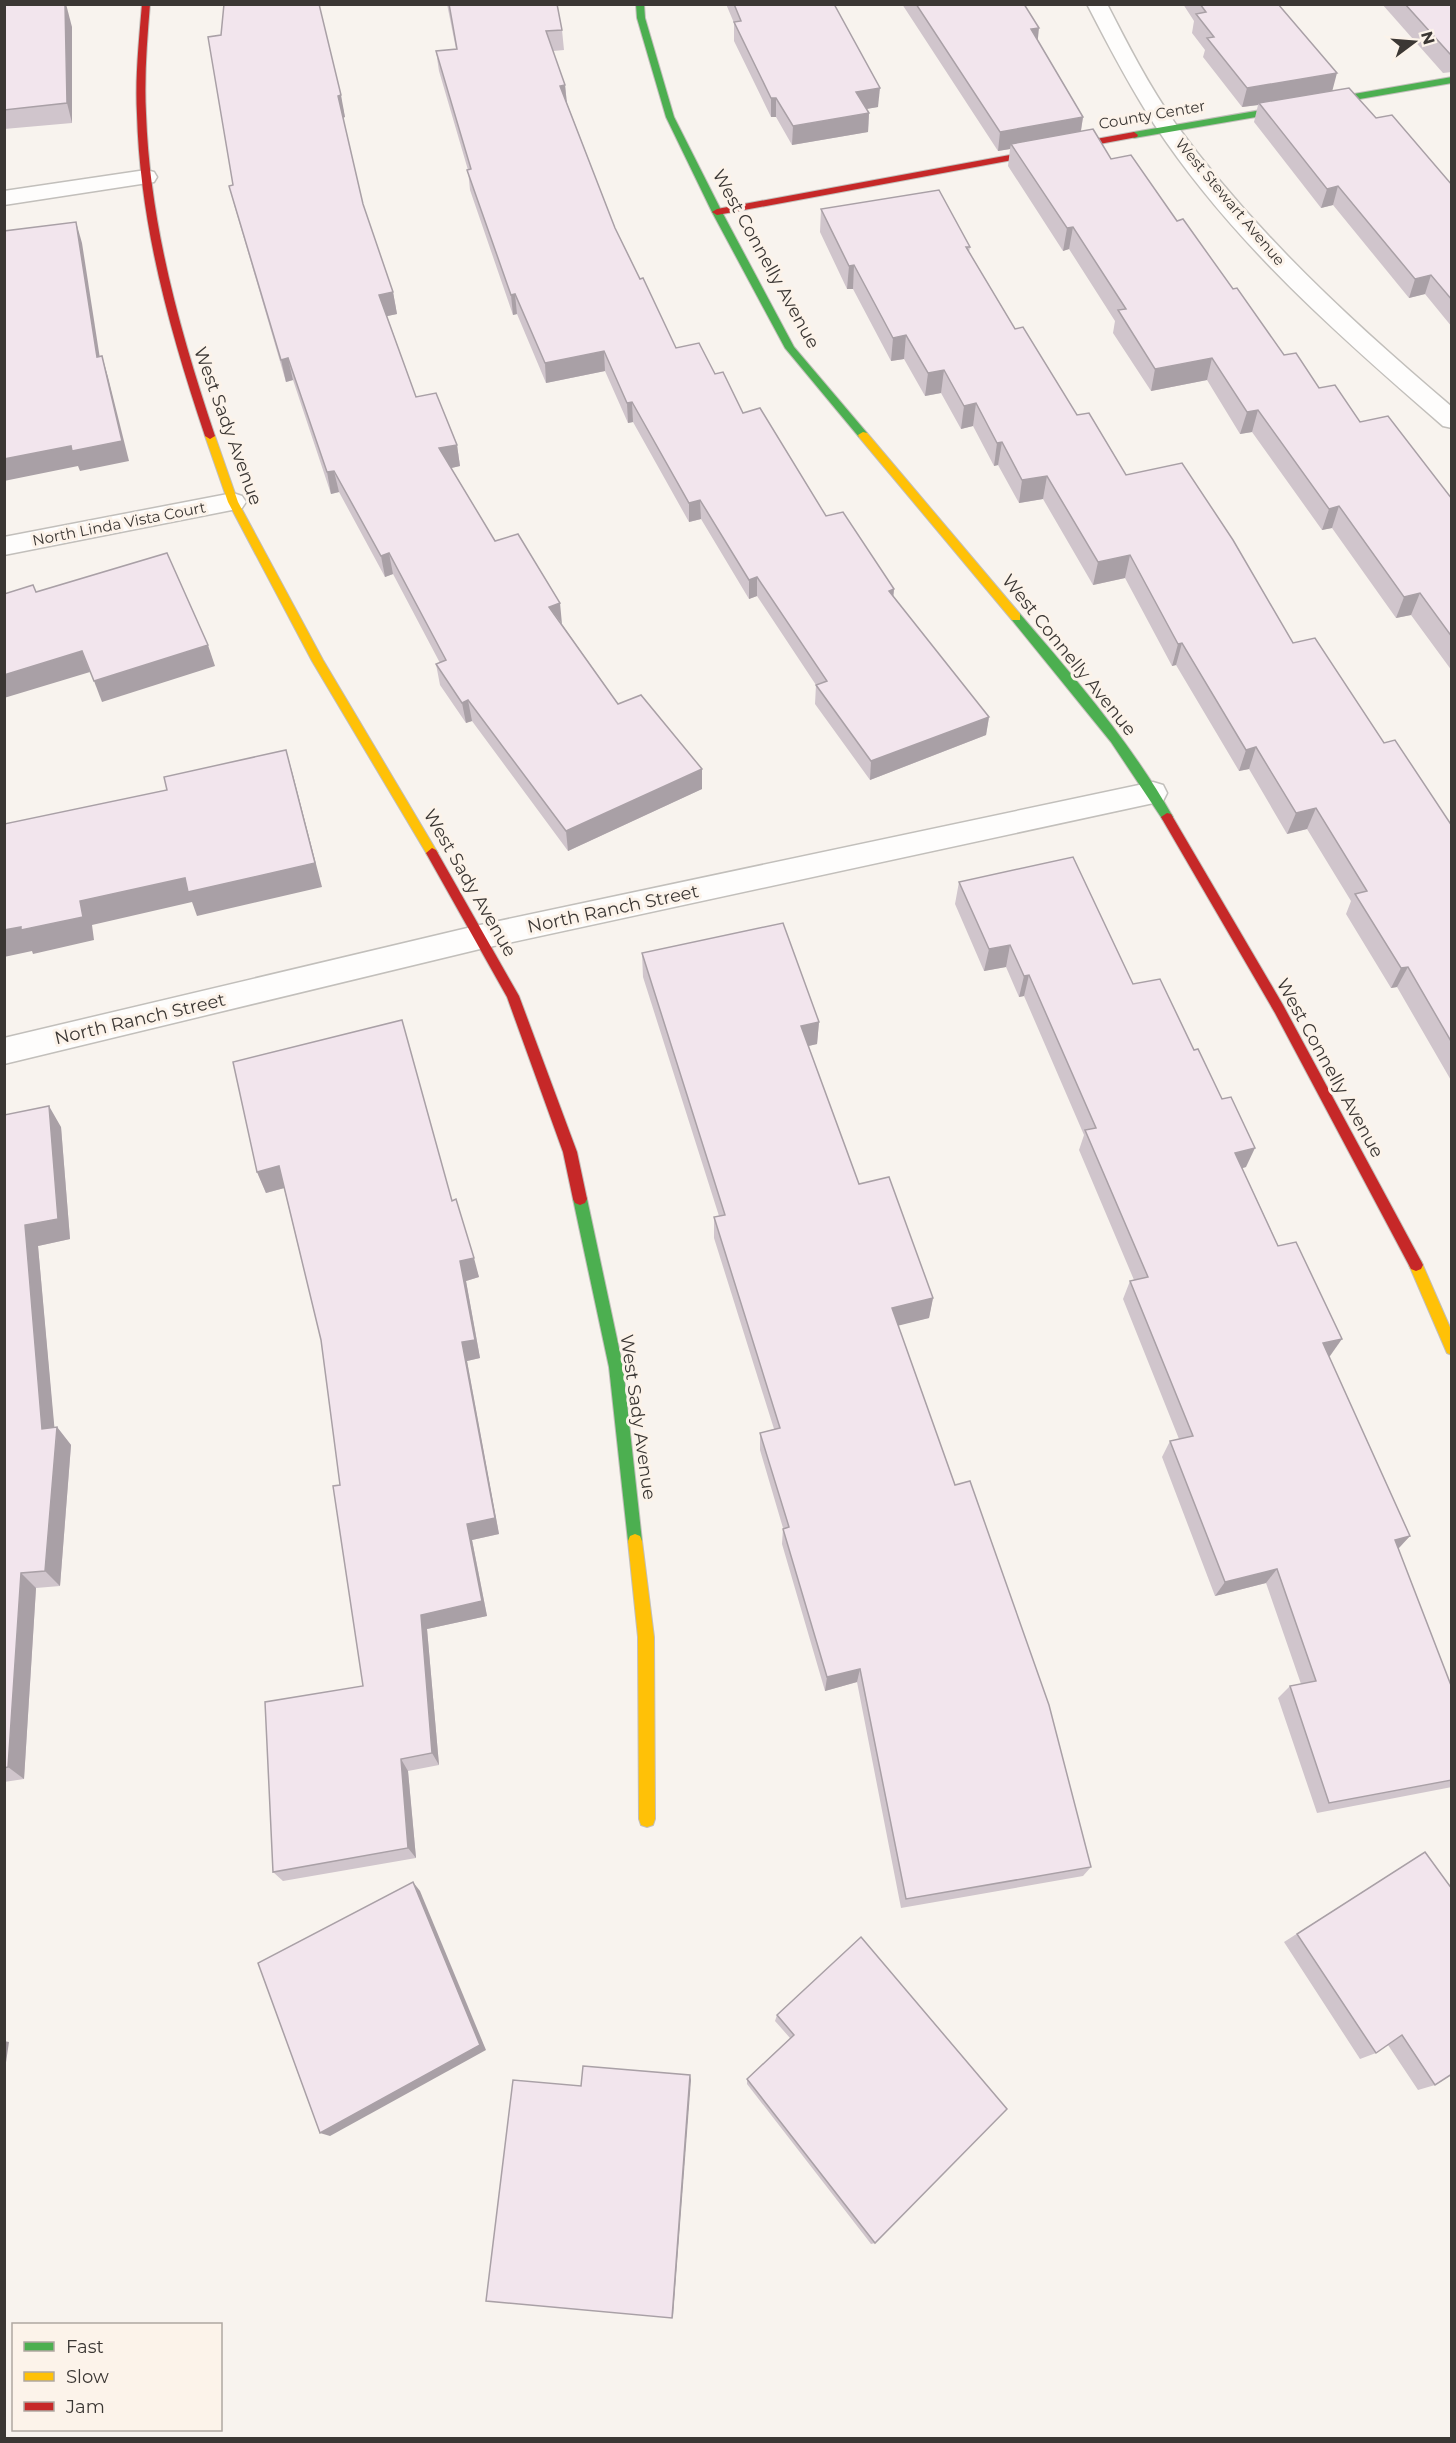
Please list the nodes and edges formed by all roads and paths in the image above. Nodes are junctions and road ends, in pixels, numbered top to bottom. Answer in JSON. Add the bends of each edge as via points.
{"nodes":[{"id":1,"x":146,"y":4,"type":"edge"},
{"id":2,"x":640,"y":4,"type":"edge"},
{"id":3,"x":1097,"y":4,"type":"edge"},
{"id":4,"x":1452,"y":80,"type":"edge"},
{"id":5,"x":1168,"y":128,"type":"junction"},
{"id":6,"x":146,"y":177,"type":"junction"},
{"id":7,"x":4,"y":198,"type":"edge"},
{"id":8,"x":717,"y":212,"type":"junction"},
{"id":9,"x":1452,"y":420,"type":"edge"},
{"id":10,"x":233,"y":502,"type":"junction"},
{"id":11,"x":4,"y":546,"type":"edge"},
{"id":12,"x":1154,"y":793,"type":"junction"},
{"id":13,"x":480,"y":937,"type":"junction"},
{"id":14,"x":4,"y":1051,"type":"edge"},
{"id":15,"x":1452,"y":1349,"type":"edge"},
{"id":16,"x":647,"y":1819,"type":"dead end"}],
"edges":[{"from":1,"to":6,"type":"street","name":"West Sady Avenue","via":[[140,96]]},
{"from":2,"to":8,"type":"street","name":"West Connelly Avenue","via":[[670,117]]},
{"from":3,"to":5,"type":"street","name":"West Stewart Avenue","via":[[1117,48]]},
{"from":4,"to":5,"type":"street","name":"County Center"},
{"from":5,"to":8,"type":"street","name":"County Center"},
{"from":5,"to":9,"type":"street","name":"West Stewart Avenue","via":[[1262,245],[1330,314]]},
{"from":6,"to":7,"type":"street"},
{"from":6,"to":10,"type":"street","name":"West Sady Avenue","via":[[168,304],[196,399]]},
{"from":8,"to":12,"type":"street","name":"West Connelly Avenue","via":[[790,348],[1077,689]]},
{"from":10,"to":11,"type":"street","name":"North Linda Vista Court"},
{"from":10,"to":13,"type":"street","name":"West Sady Avenue","via":[[318,661]]},
{"from":12,"to":13,"type":"street","name":"North Ranch Street"},
{"from":12,"to":15,"type":"street","name":"West Connelly Avenue","via":[[1279,1009],[1426,1284]]},
{"from":13,"to":14,"type":"street","name":"North Ranch Street"},
{"from":13,"to":16,"type":"street","name":"West Sady Avenue","via":[[513,996],[570,1152],[616,1367],[646,1637]]}]}
